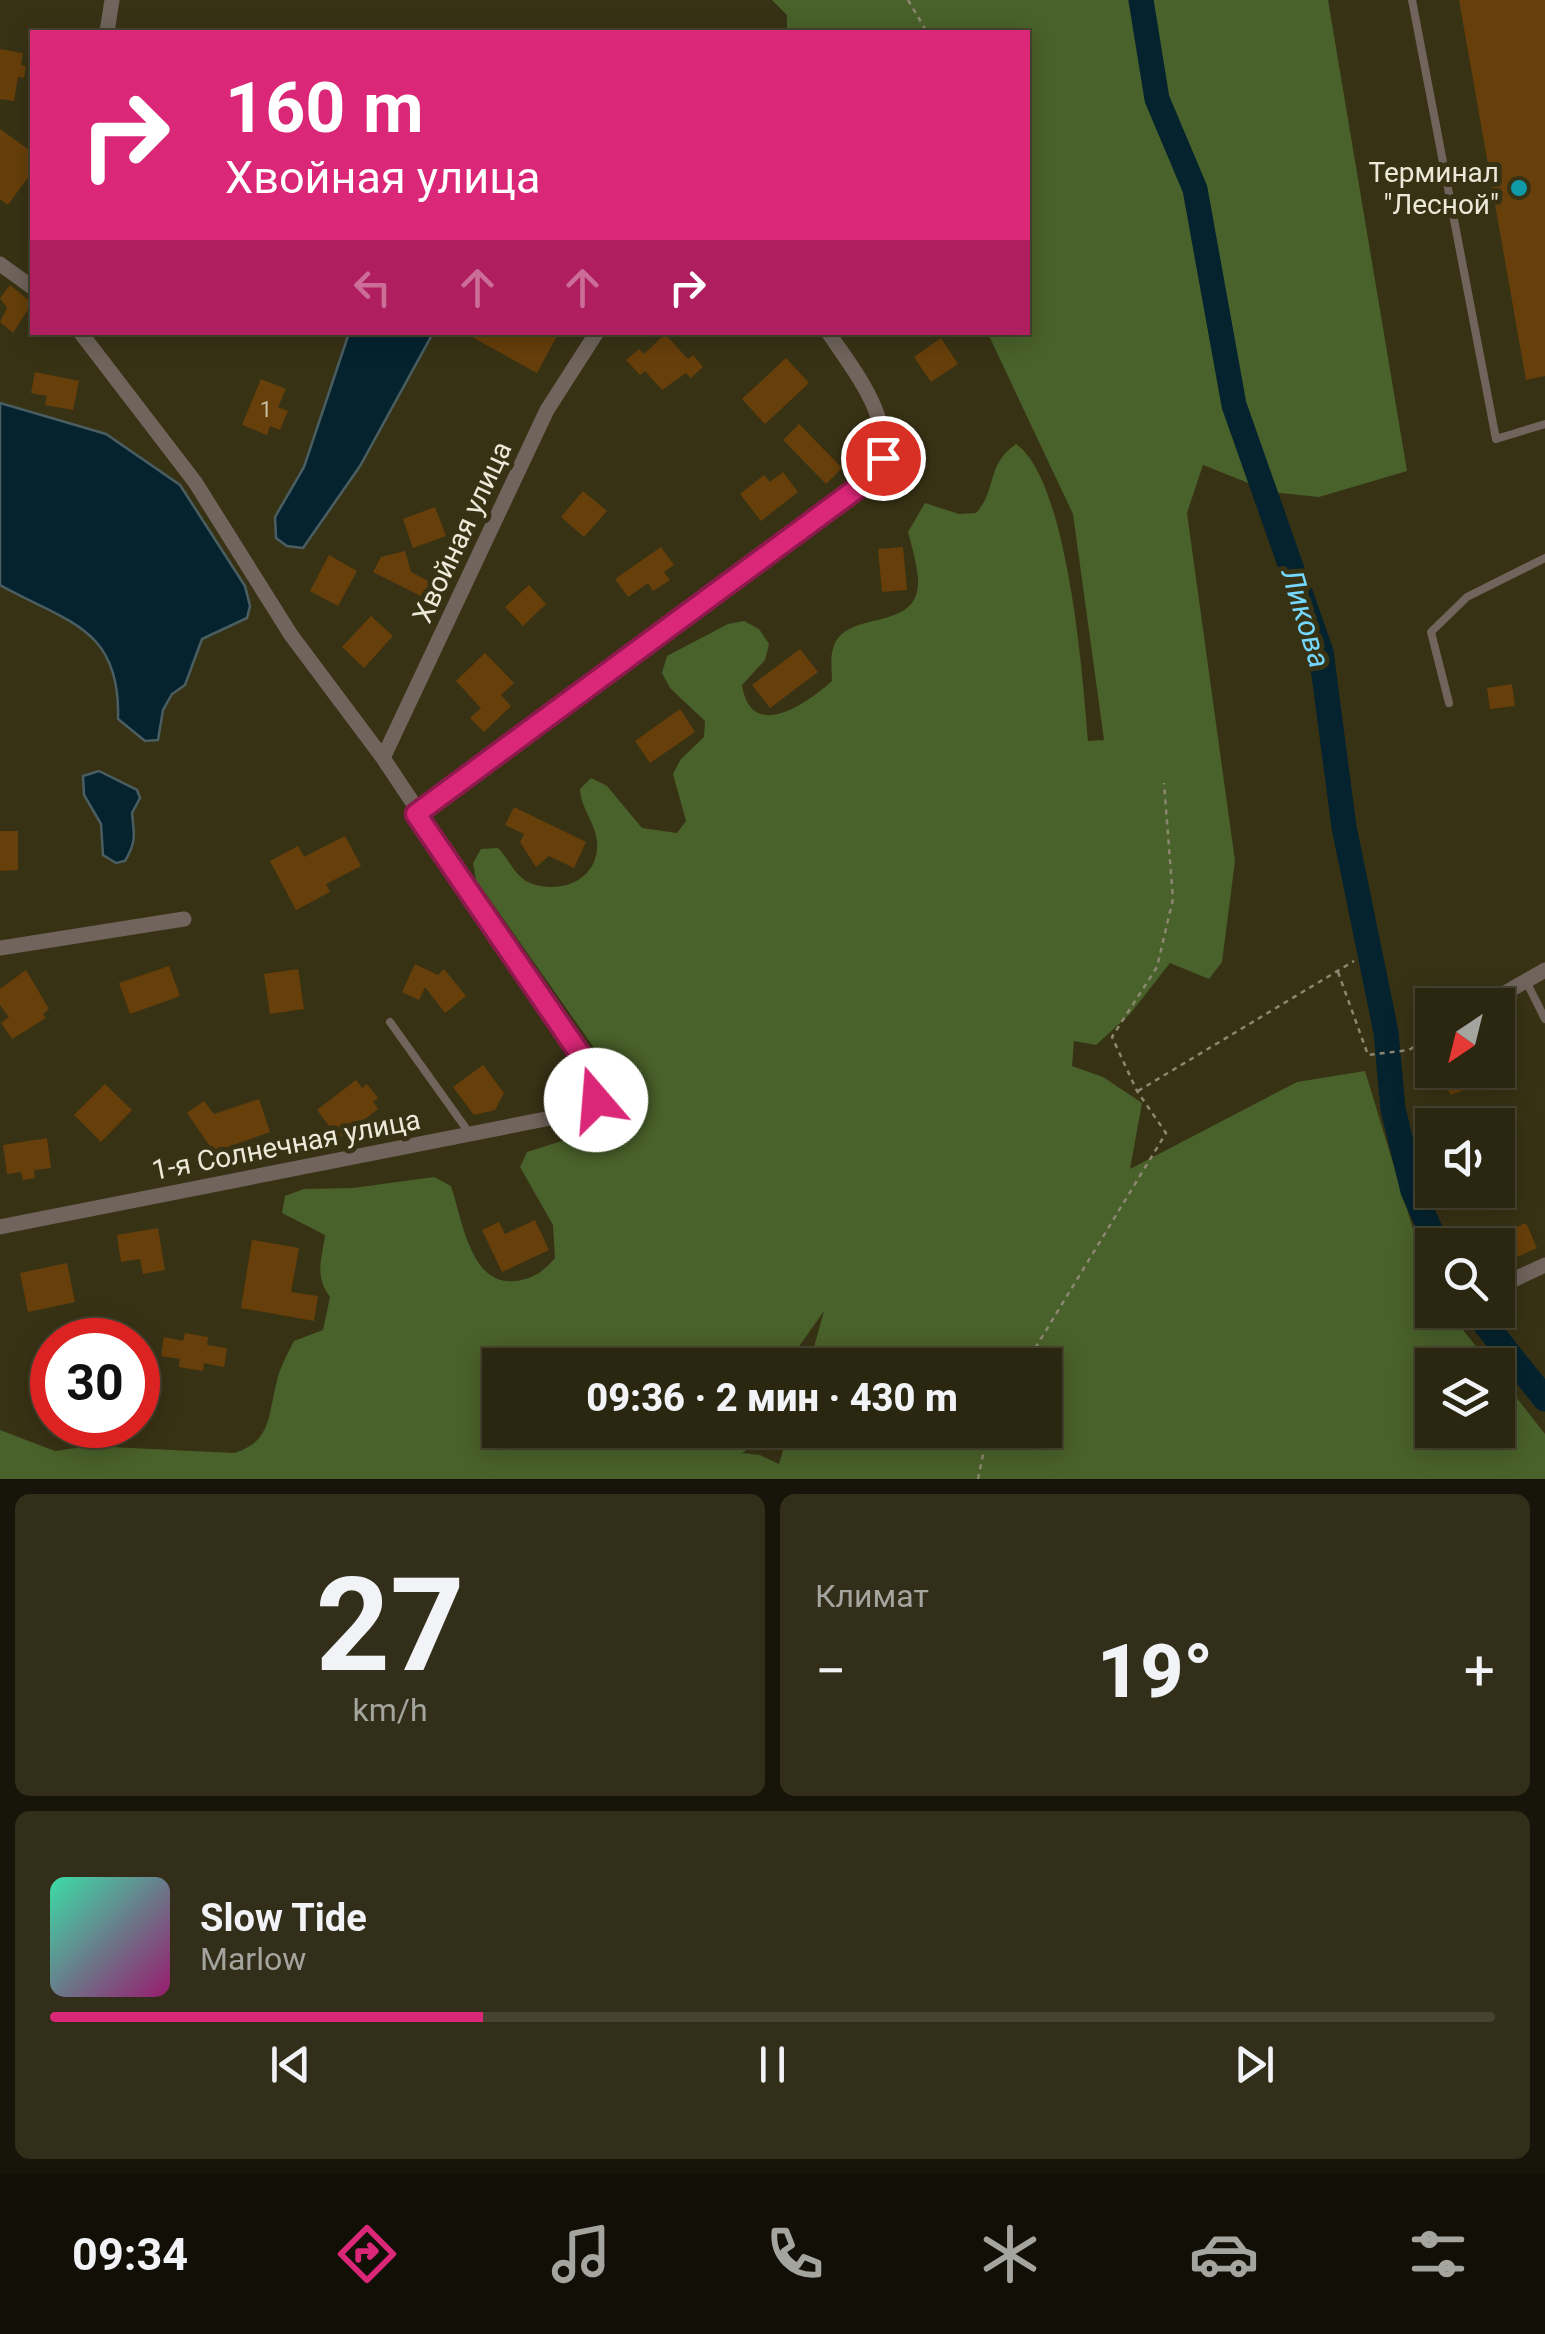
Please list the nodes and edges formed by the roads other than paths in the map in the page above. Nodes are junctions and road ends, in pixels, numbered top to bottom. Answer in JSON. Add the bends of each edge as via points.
{"nodes":[{"id":1,"x":112,"y":0,"type":"edge"},
{"id":2,"x":1412,"y":0,"type":"edge"},
{"id":3,"x":107,"y":30,"type":"edge"},
{"id":4,"x":0,"y":264,"type":"edge"},
{"id":5,"x":30,"y":286,"type":"edge"},
{"id":6,"x":82,"y":335,"type":"edge"},
{"id":7,"x":595,"y":335,"type":"edge"},
{"id":8,"x":830,"y":335,"type":"edge"},
{"id":9,"x":1545,"y":424,"type":"edge"},
{"id":10,"x":1545,"y":558,"type":"edge"},
{"id":11,"x":1448,"y":703,"type":"dead end"},
{"id":12,"x":383,"y":758,"type":"junction"},
{"id":13,"x":416,"y":814,"type":"junction"},
{"id":14,"x":184,"y":920,"type":"dead end"},
{"id":15,"x":0,"y":948,"type":"edge"},
{"id":16,"x":1545,"y":970,"type":"edge"},
{"id":17,"x":1526,"y":981,"type":"junction"},
{"id":18,"x":1514,"y":988,"type":"edge"},
{"id":19,"x":1545,"y":1019,"type":"edge"},
{"id":20,"x":390,"y":1022,"type":"dead end"},
{"id":21,"x":470,"y":1134,"type":"junction"},
{"id":22,"x":0,"y":1227,"type":"edge"},
{"id":23,"x":1545,"y":1264,"type":"edge"},
{"id":24,"x":1515,"y":1279,"type":"edge"}],
"edges":[{"from":1,"to":3,"type":"street"},
{"from":2,"to":9,"type":"lane","via":[[1496,439]]},
{"from":4,"to":5,"type":"street"},
{"from":6,"to":12,"type":"street","via":[[196,482],[291,635]]},
{"from":7,"to":12,"type":"street","name":"Хвойная улица","via":[[546,410]]},
{"from":8,"to":13,"type":"street","via":[[879,419],[885,442],[876,471]]},
{"from":10,"to":11,"type":"lane","via":[[1467,597],[1432,632]]},
{"from":12,"to":13,"type":"street"},
{"from":13,"to":21,"type":"street","name":"1-я Солнечная улица","via":[[597,1079],[596,1100],[581,1112]]},
{"from":14,"to":15,"type":"street"},
{"from":16,"to":17,"type":"street"},
{"from":17,"to":18,"type":"street"},
{"from":17,"to":19,"type":"lane"},
{"from":20,"to":21,"type":"lane"},
{"from":21,"to":22,"type":"street","name":"1-я Солнечная улица"},
{"from":23,"to":24,"type":"street"}]}
